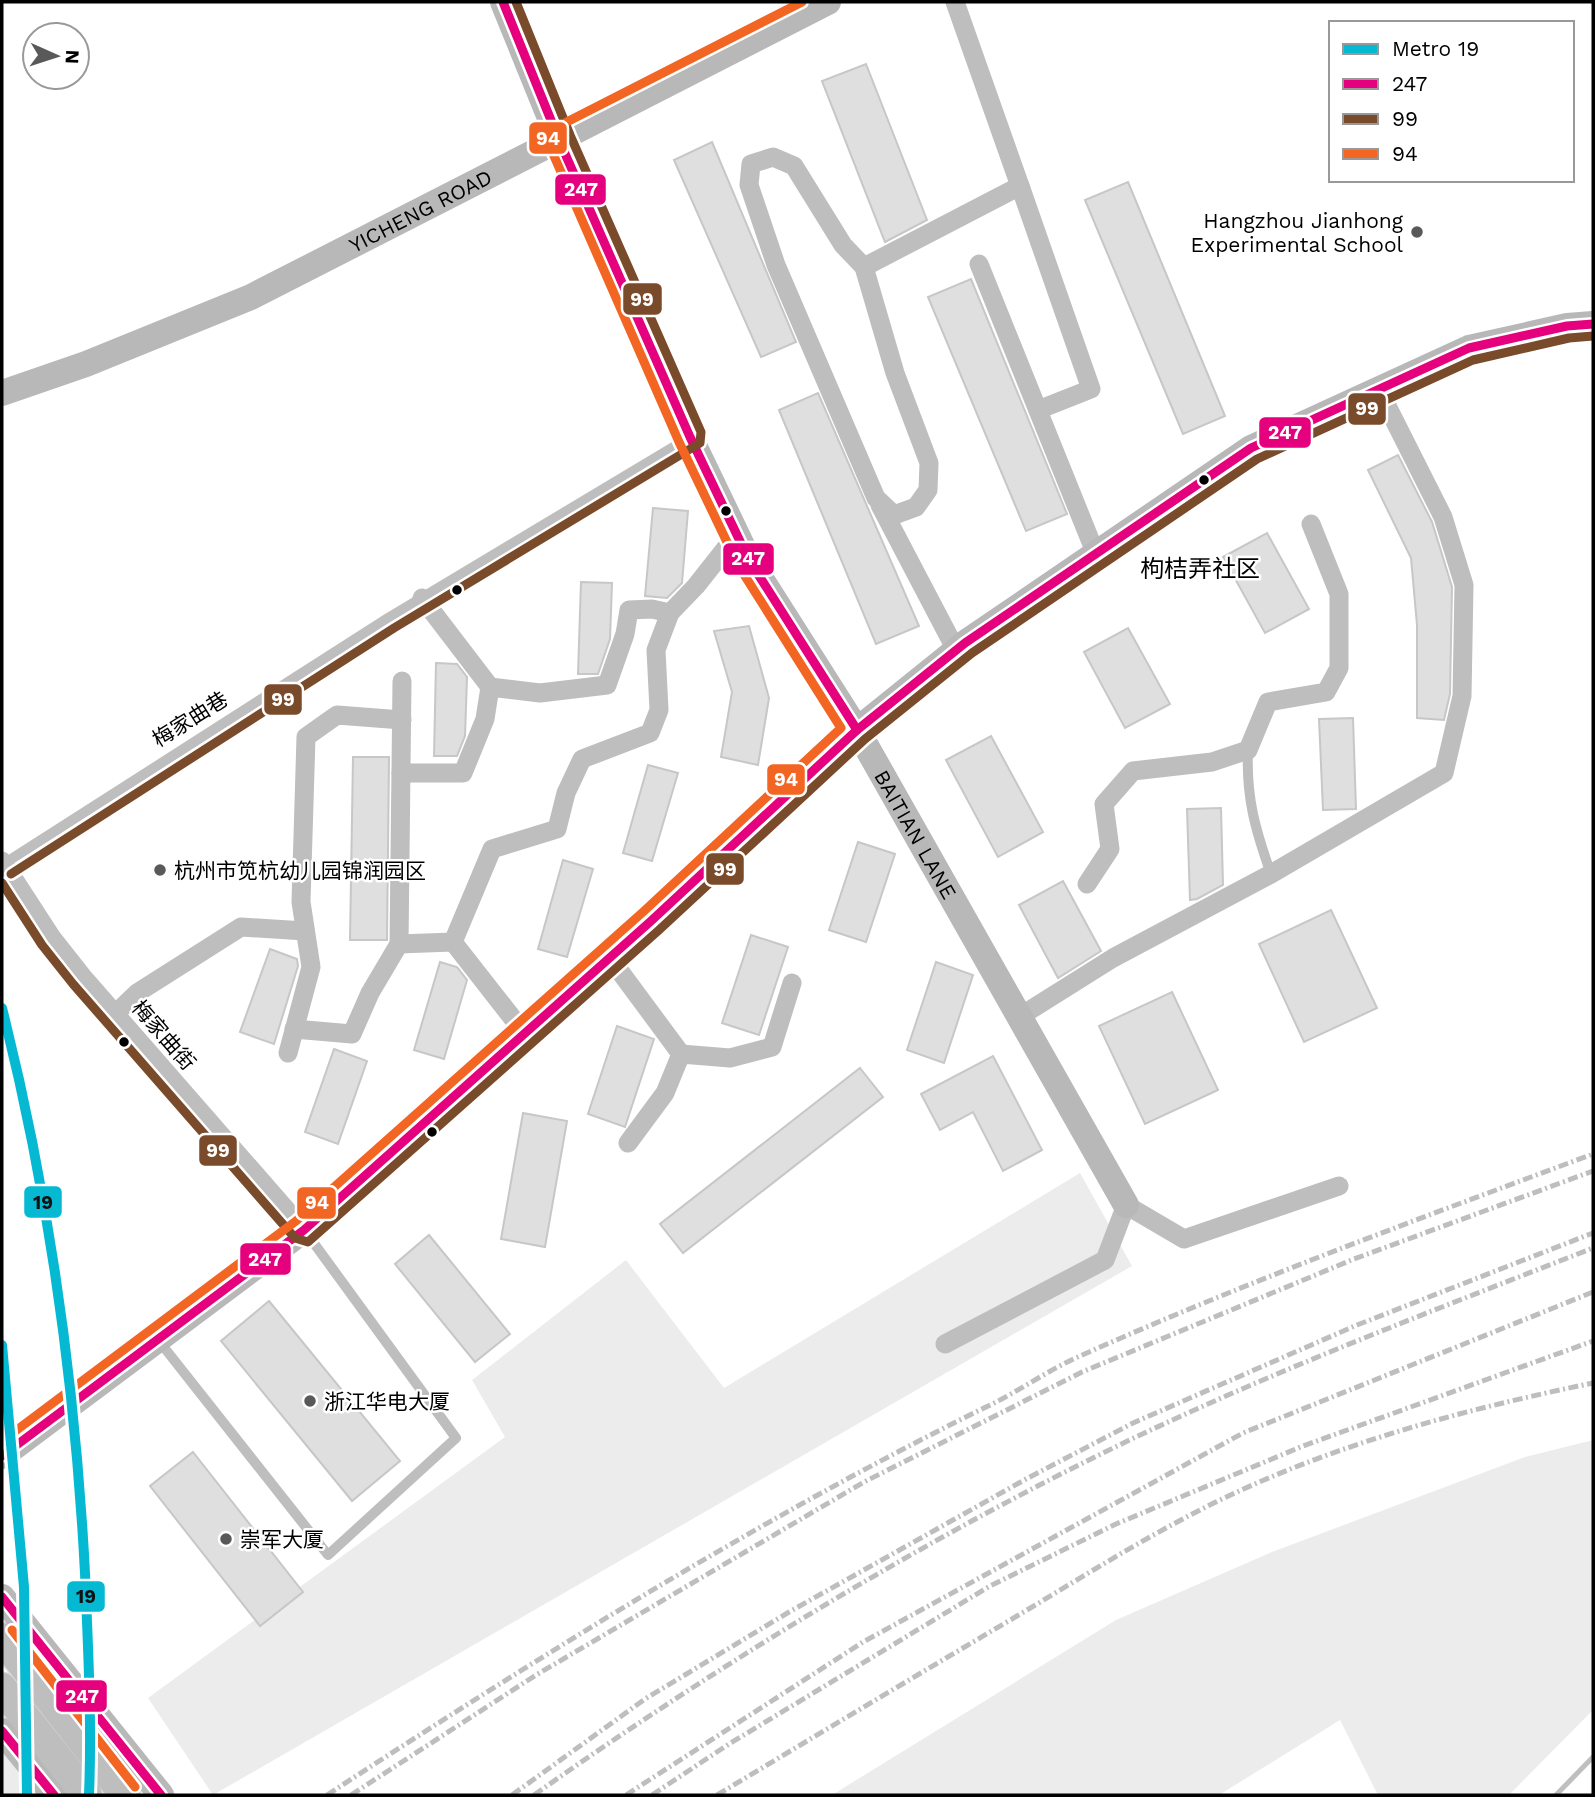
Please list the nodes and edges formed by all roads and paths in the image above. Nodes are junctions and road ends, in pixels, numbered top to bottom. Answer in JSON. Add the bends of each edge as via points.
{"nodes":[{"id":1,"x":503,"y":2,"type":"edge"},
{"id":2,"x":828,"y":2,"type":"edge"},
{"id":3,"x":955,"y":2,"type":"edge"},
{"id":4,"x":559,"y":140,"type":"junction"},
{"id":5,"x":1020,"y":186,"type":"junction"},
{"id":6,"x":979,"y":264,"type":"dead end"},
{"id":7,"x":864,"y":267,"type":"junction"},
{"id":8,"x":1593,"y":324,"type":"edge"},
{"id":9,"x":1378,"y":388,"type":"junction"},
{"id":10,"x":2,"y":393,"type":"edge"},
{"id":11,"x":1038,"y":410,"type":"junction"},
{"id":12,"x":690,"y":437,"type":"junction"},
{"id":13,"x":876,"y":498,"type":"junction"},
{"id":14,"x":1311,"y":524,"type":"dead end"},
{"id":15,"x":737,"y":534,"type":"junction"},
{"id":16,"x":1095,"y":552,"type":"junction"},
{"id":17,"x":422,"y":597,"type":"junction"},
{"id":18,"x":670,"y":613,"type":"junction"},
{"id":19,"x":956,"y":650,"type":"junction"},
{"id":20,"x":402,"y":681,"type":"dead end"},
{"id":21,"x":490,"y":687,"type":"junction"},
{"id":22,"x":402,"y":720,"type":"junction"},
{"id":23,"x":857,"y":730,"type":"junction"},
{"id":24,"x":1248,"y":750,"type":"junction"},
{"id":25,"x":401,"y":773,"type":"junction"},
{"id":26,"x":2,"y":863,"type":"edge"},
{"id":27,"x":1271,"y":874,"type":"junction"},
{"id":28,"x":1087,"y":884,"type":"dead end"},
{"id":29,"x":305,"y":931,"type":"junction"},
{"id":30,"x":453,"y":942,"type":"junction"},
{"id":31,"x":399,"y":944,"type":"junction"},
{"id":32,"x":610,"y":958,"type":"junction"},
{"id":33,"x":792,"y":983,"type":"dead end"},
{"id":34,"x":115,"y":1014,"type":"junction"},
{"id":35,"x":1019,"y":1017,"type":"junction"},
{"id":36,"x":294,"y":1029,"type":"junction"},
{"id":37,"x":525,"y":1034,"type":"junction"},
{"id":38,"x":288,"y":1053,"type":"dead end"},
{"id":39,"x":681,"y":1054,"type":"junction"},
{"id":40,"x":628,"y":1143,"type":"dead end"},
{"id":41,"x":1339,"y":1186,"type":"dead end"},
{"id":42,"x":1126,"y":1205,"type":"junction"},
{"id":43,"x":304,"y":1230,"type":"junction"},
{"id":44,"x":157,"y":1338,"type":"junction"},
{"id":45,"x":945,"y":1344,"type":"dead end"},
{"id":46,"x":2,"y":1456,"type":"edge"},
{"id":47,"x":2,"y":1597,"type":"edge"},
{"id":48,"x":2,"y":1638,"type":"edge"},
{"id":49,"x":2,"y":1688,"type":"edge"},
{"id":50,"x":2,"y":1731,"type":"edge"},
{"id":51,"x":54,"y":1795,"type":"edge"},
{"id":52,"x":87,"y":1795,"type":"edge"},
{"id":53,"x":125,"y":1795,"type":"edge"},
{"id":54,"x":160,"y":1795,"type":"edge"}],
"edges":[{"from":1,"to":4,"type":"street","name":"BAITIAN LANE"},
{"from":2,"to":4,"type":"street","name":"YICHENG ROAD"},
{"from":3,"to":5,"type":"street"},
{"from":4,"to":10,"type":"street","name":"YICHENG ROAD","via":[[251,297]]},
{"from":4,"to":12,"type":"street","name":"BAITIAN LANE"},
{"from":5,"to":7,"type":"street"},
{"from":5,"to":11,"type":"street","via":[[1091,389]]},
{"from":6,"to":11,"type":"street"},
{"from":7,"to":13,"type":"street","via":[[895,373],[929,464],[928,490],[916,507],[894,515]]},
{"from":7,"to":13,"type":"street","via":[[843,245],[794,166],[774,157],[751,164],[749,185],[776,265]]},
{"from":8,"to":9,"type":"street","via":[[1469,348]]},
{"from":9,"to":16,"type":"street","via":[[1251,448]]},
{"from":9,"to":27,"type":"street","via":[[1443,517],[1464,585],[1462,696],[1444,773]]},
{"from":11,"to":16,"type":"street"},
{"from":12,"to":15,"type":"street","name":"BAITIAN LANE"},
{"from":12,"to":17,"type":"lane","name":"梅家曲巷"},
{"from":13,"to":19,"type":"street"},
{"from":14,"to":24,"type":"street","via":[[1339,594],[1339,667],[1326,692],[1268,702]]},
{"from":15,"to":18,"type":"street"},
{"from":15,"to":23,"type":"street","name":"BAITIAN LANE"},
{"from":16,"to":19,"type":"street"},
{"from":17,"to":21,"type":"street"},
{"from":17,"to":26,"type":"lane","name":"梅家曲巷"},
{"from":18,"to":21,"type":"street","via":[[629,610],[607,685],[540,693]]},
{"from":18,"to":30,"type":"street","via":[[656,650],[660,710],[650,733],[582,759],[566,793],[557,829],[492,849]]},
{"from":19,"to":23,"type":"street"},
{"from":20,"to":22,"type":"street"},
{"from":21,"to":25,"type":"street","via":[[485,719],[463,773]]},
{"from":22,"to":25,"type":"street"},
{"from":22,"to":29,"type":"street","via":[[337,715],[306,737],[301,902]]},
{"from":23,"to":32,"type":"street"},
{"from":23,"to":35,"type":"street","name":"BAITIAN LANE"},
{"from":24,"to":27,"type":"lane","via":[[1246,787]]},
{"from":24,"to":28,"type":"street","via":[[1212,762],[1133,771],[1104,804],[1110,849]]},
{"from":25,"to":31,"type":"street"},
{"from":26,"to":34,"type":"street","name":"梅家曲街","via":[[52,937]]},
{"from":27,"to":35,"type":"street","via":[[1113,958]]},
{"from":29,"to":34,"type":"street","via":[[242,927],[137,993]]},
{"from":29,"to":36,"type":"street","via":[[311,967]]},
{"from":30,"to":31,"type":"street"},
{"from":30,"to":37,"type":"street"},
{"from":31,"to":36,"type":"street","via":[[352,1034]]},
{"from":32,"to":37,"type":"street"},
{"from":32,"to":39,"type":"street"},
{"from":33,"to":39,"type":"street","via":[[772,1048],[730,1058]]},
{"from":34,"to":43,"type":"street","name":"梅家曲街"},
{"from":35,"to":42,"type":"street","name":"BAITIAN LANE"},
{"from":36,"to":38,"type":"street"},
{"from":37,"to":43,"type":"street"},
{"from":39,"to":40,"type":"street","via":[[665,1093]]},
{"from":41,"to":42,"type":"street","via":[[1184,1239]]},
{"from":42,"to":45,"type":"street","via":[[1105,1260]]},
{"from":43,"to":44,"type":"street"},
{"from":43,"to":44,"type":"lane","via":[[456,1438],[328,1555]]},
{"from":44,"to":46,"type":"street"},
{"from":47,"to":54,"type":"street"},
{"from":48,"to":53,"type":"main road"},
{"from":49,"to":52,"type":"main road"},
{"from":50,"to":51,"type":"street"}]}
